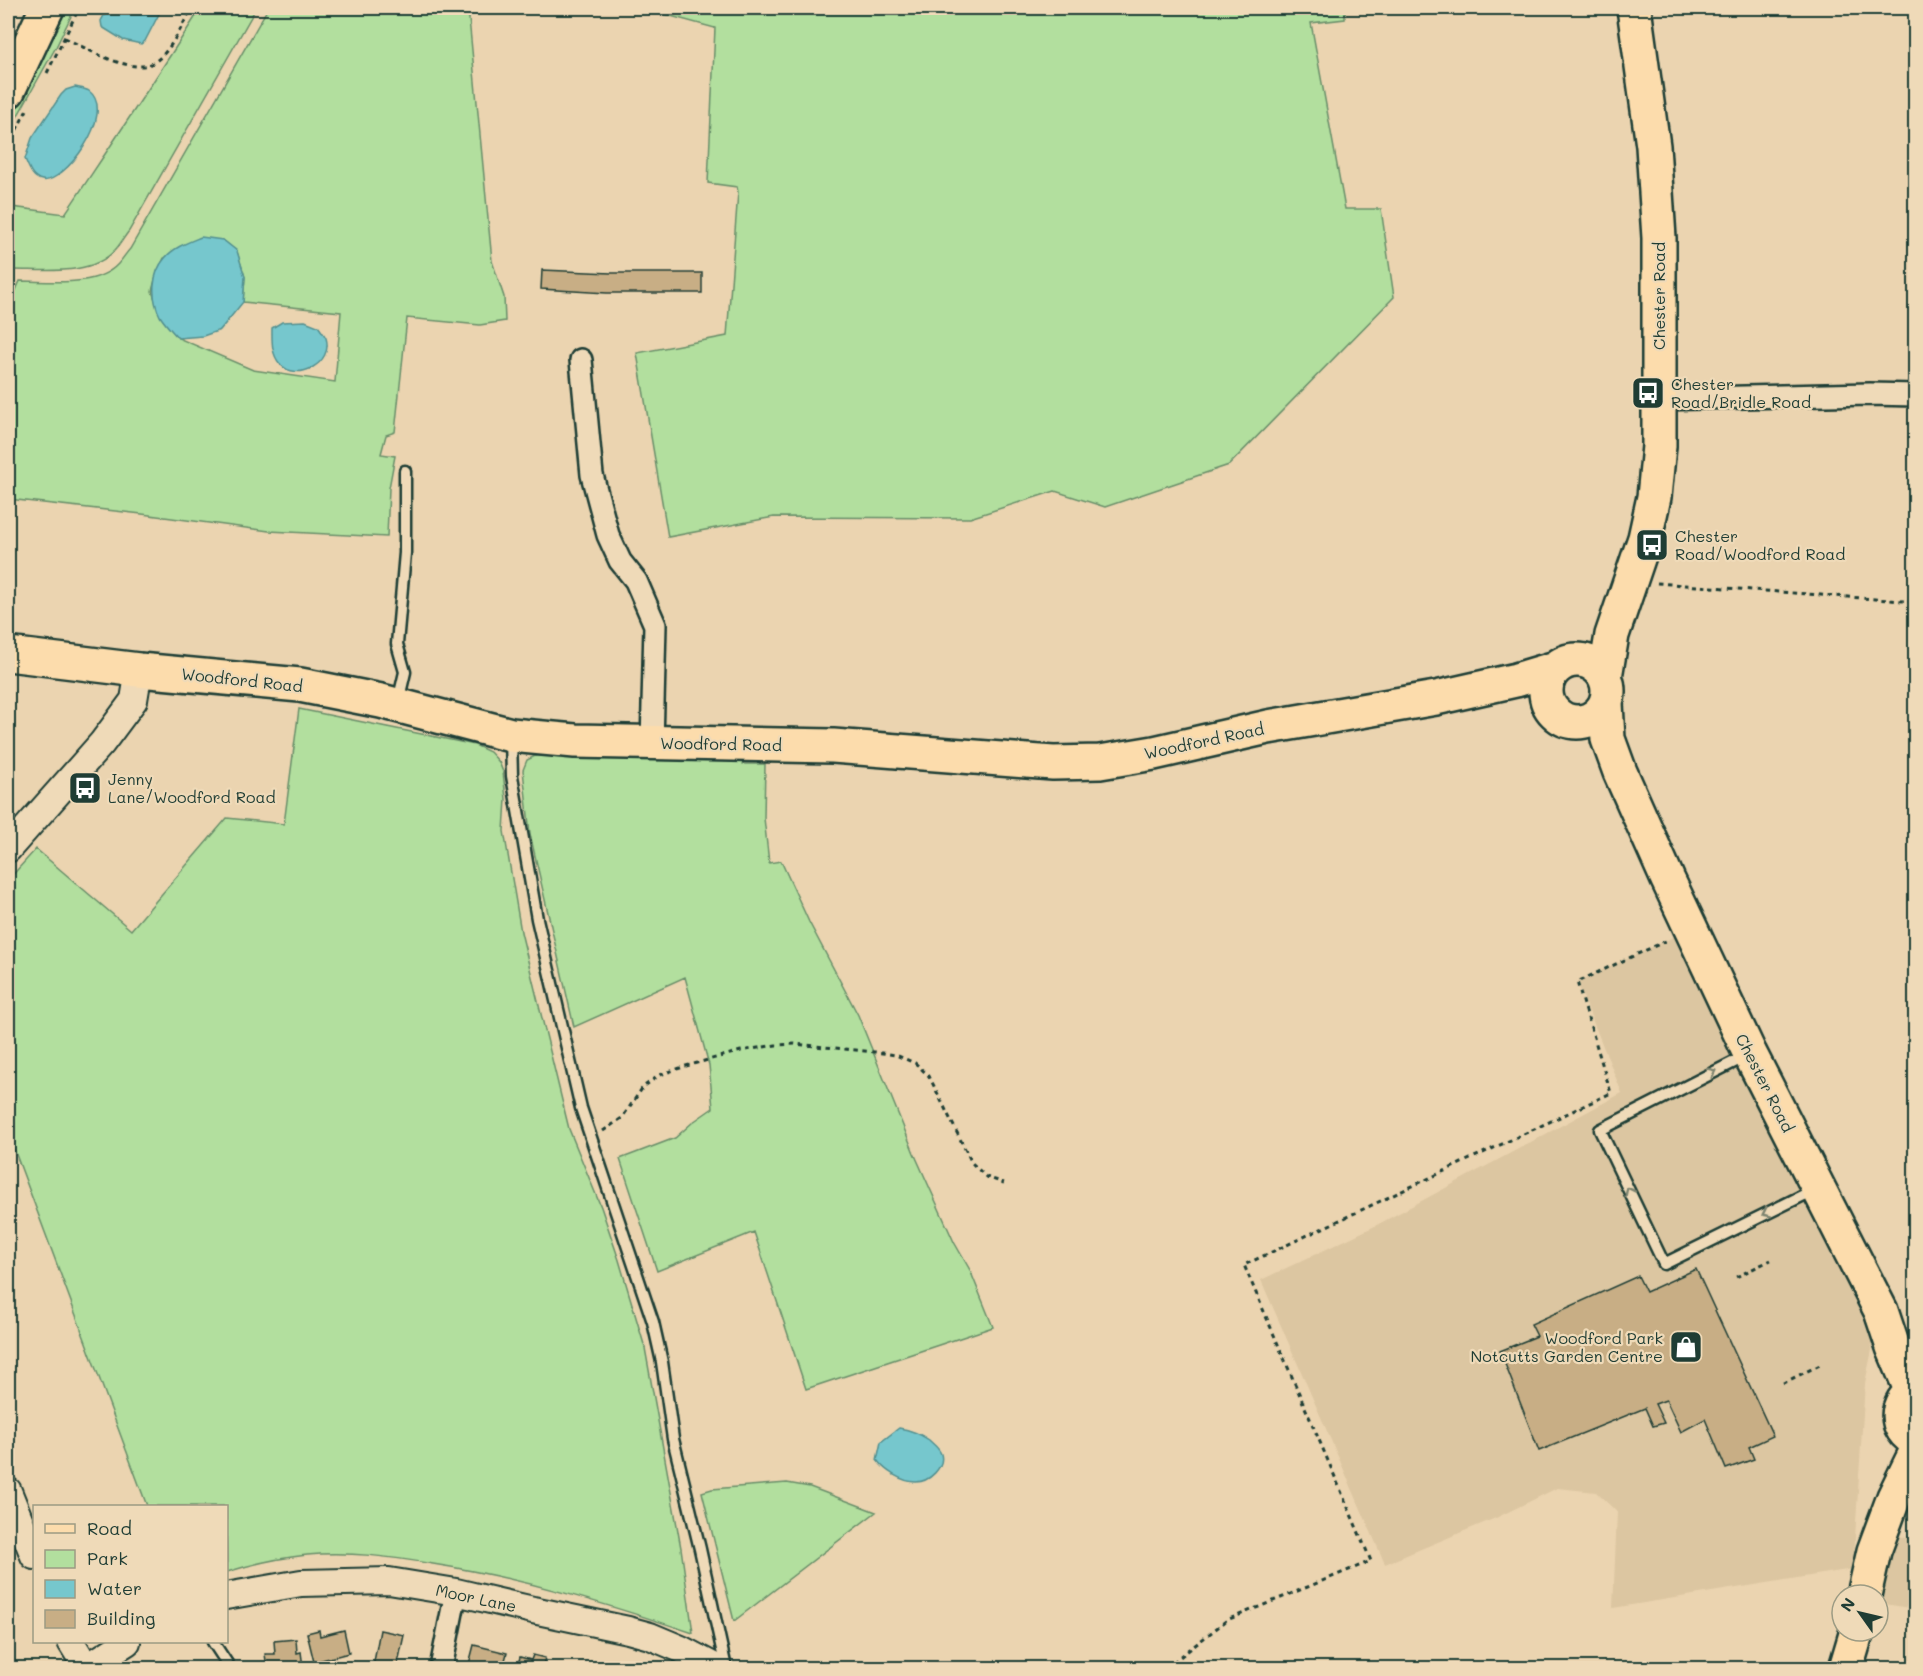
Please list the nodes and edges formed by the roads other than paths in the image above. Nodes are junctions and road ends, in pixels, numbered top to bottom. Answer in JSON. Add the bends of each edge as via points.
{"nodes":[{"id":1,"x":48,"y":8,"type":"edge"},
{"id":2,"x":1634,"y":8,"type":"edge"},
{"id":3,"x":8,"y":91,"type":"edge"},
{"id":4,"x":581,"y":360,"type":"dead end"},
{"id":5,"x":1916,"y":395,"type":"edge"},
{"id":6,"x":1659,"y":399,"type":"junction"},
{"id":7,"x":405,"y":471,"type":"dead end"},
{"id":8,"x":1629,"y":581,"type":"junction"},
{"id":9,"x":8,"y":654,"type":"edge"},
{"id":10,"x":1563,"y":665,"type":"junction"},
{"id":11,"x":139,"y":670,"type":"junction"},
{"id":12,"x":1606,"y":690,"type":"junction"},
{"id":13,"x":1436,"y":698,"type":"junction"},
{"id":14,"x":397,"y":705,"type":"junction"},
{"id":15,"x":1560,"y":716,"type":"junction"},
{"id":16,"x":511,"y":735,"type":"junction"},
{"id":17,"x":652,"y":744,"type":"junction"},
{"id":18,"x":1620,"y":772,"type":"junction"},
{"id":19,"x":8,"y":849,"type":"edge"},
{"id":20,"x":1750,"y":1054,"type":"junction"},
{"id":21,"x":1819,"y":1187,"type":"junction"},
{"id":22,"x":1914,"y":1391,"type":"edge"},
{"id":23,"x":1916,"y":1440,"type":"edge"},
{"id":24,"x":1916,"y":1452,"type":"edge"},
{"id":25,"x":8,"y":1491,"type":"edge"},
{"id":26,"x":33,"y":1554,"type":"edge"},
{"id":27,"x":1867,"y":1583,"type":"edge"},
{"id":28,"x":456,"y":1592,"type":"junction"},
{"id":29,"x":228,"y":1596,"type":"edge"},
{"id":30,"x":72,"y":1643,"type":"edge"},
{"id":31,"x":124,"y":1643,"type":"edge"},
{"id":32,"x":214,"y":1643,"type":"edge"},
{"id":33,"x":1853,"y":1643,"type":"edge"},
{"id":34,"x":86,"y":1668,"type":"edge"},
{"id":35,"x":230,"y":1668,"type":"edge"},
{"id":36,"x":441,"y":1668,"type":"edge"},
{"id":37,"x":717,"y":1668,"type":"edge"},
{"id":38,"x":726,"y":1668,"type":"edge"},
{"id":39,"x":1846,"y":1668,"type":"edge"}],
"edges":[{"from":1,"to":3,"type":"main road"},
{"from":2,"to":6,"type":"main road","name":"Chester Road","via":[[1653,146],[1659,238]]},
{"from":4,"to":17,"type":"street","via":[[592,475],[608,535],[636,581],[655,624]]},
{"from":5,"to":6,"type":"street"},
{"from":6,"to":8,"type":"main road","name":"Chester Road","via":[[1653,497],[1645,538]]},
{"from":7,"to":14,"type":"lane","via":[[405,553],[397,644],[405,672]]},
{"from":8,"to":10,"type":"main road","name":"Chester Road","via":[[1588,644]]},
{"from":8,"to":12,"type":"main road","name":"Chester Road","via":[[1612,636]]},
{"from":9,"to":11,"type":"main road","name":"Woodford Road"},
{"from":10,"to":12,"type":"main road","via":[[1580,660],[1599,668]]},
{"from":10,"to":13,"type":"main road","name":"Woodford Road"},
{"from":10,"to":15,"type":"main road","via":[[1547,685],[1549,704]]},
{"from":11,"to":14,"type":"main road","name":"Woodford Road","via":[[300,685]]},
{"from":11,"to":19,"type":"street","via":[[134,700],[102,743]]},
{"from":12,"to":15,"type":"main road","via":[[1601,711],[1593,717],[1585,721]]},
{"from":12,"to":18,"type":"main road","name":"Chester Road","via":[[1608,739]]},
{"from":13,"to":15,"type":"main road","name":"Woodford Road","via":[[1533,705]]},
{"from":13,"to":17,"type":"main road","name":"Woodford Road","via":[[1100,762],[1053,763],[833,746]]},
{"from":14,"to":16,"type":"main road","name":"Woodford Road"},
{"from":15,"to":18,"type":"main road","name":"Chester Road","via":[[1587,737]]},
{"from":16,"to":17,"type":"main road","name":"Woodford Road"},
{"from":16,"to":38,"type":"lane","via":[[512,776],[537,920],[581,1108],[653,1322],[673,1439]]},
{"from":18,"to":20,"type":"main road","name":"Chester Road"},
{"from":20,"to":21,"type":"main road","name":"Chester Road"},
{"from":21,"to":20,"type":"lane","one_way":true,"via":[[1664,1264],[1600,1130]]},
{"from":21,"to":22,"type":"main road","name":"Chester Road","via":[[1881,1311]]},
{"from":22,"to":23,"type":"main road","via":[[1905,1398],[1898,1415],[1904,1433]]},
{"from":24,"to":27,"type":"main road","via":[[1894,1497]]},
{"from":25,"to":26,"type":"street"},
{"from":28,"to":29,"type":"street","name":"Moor Lane","via":[[367,1581],[300,1583]]},
{"from":28,"to":36,"type":"street"},
{"from":28,"to":37,"type":"street","name":"Moor Lane","via":[[650,1636]]},
{"from":30,"to":34,"type":"street"},
{"from":31,"to":34,"type":"street"},
{"from":32,"to":35,"type":"lane"},
{"from":33,"to":39,"type":"main road"}]}
